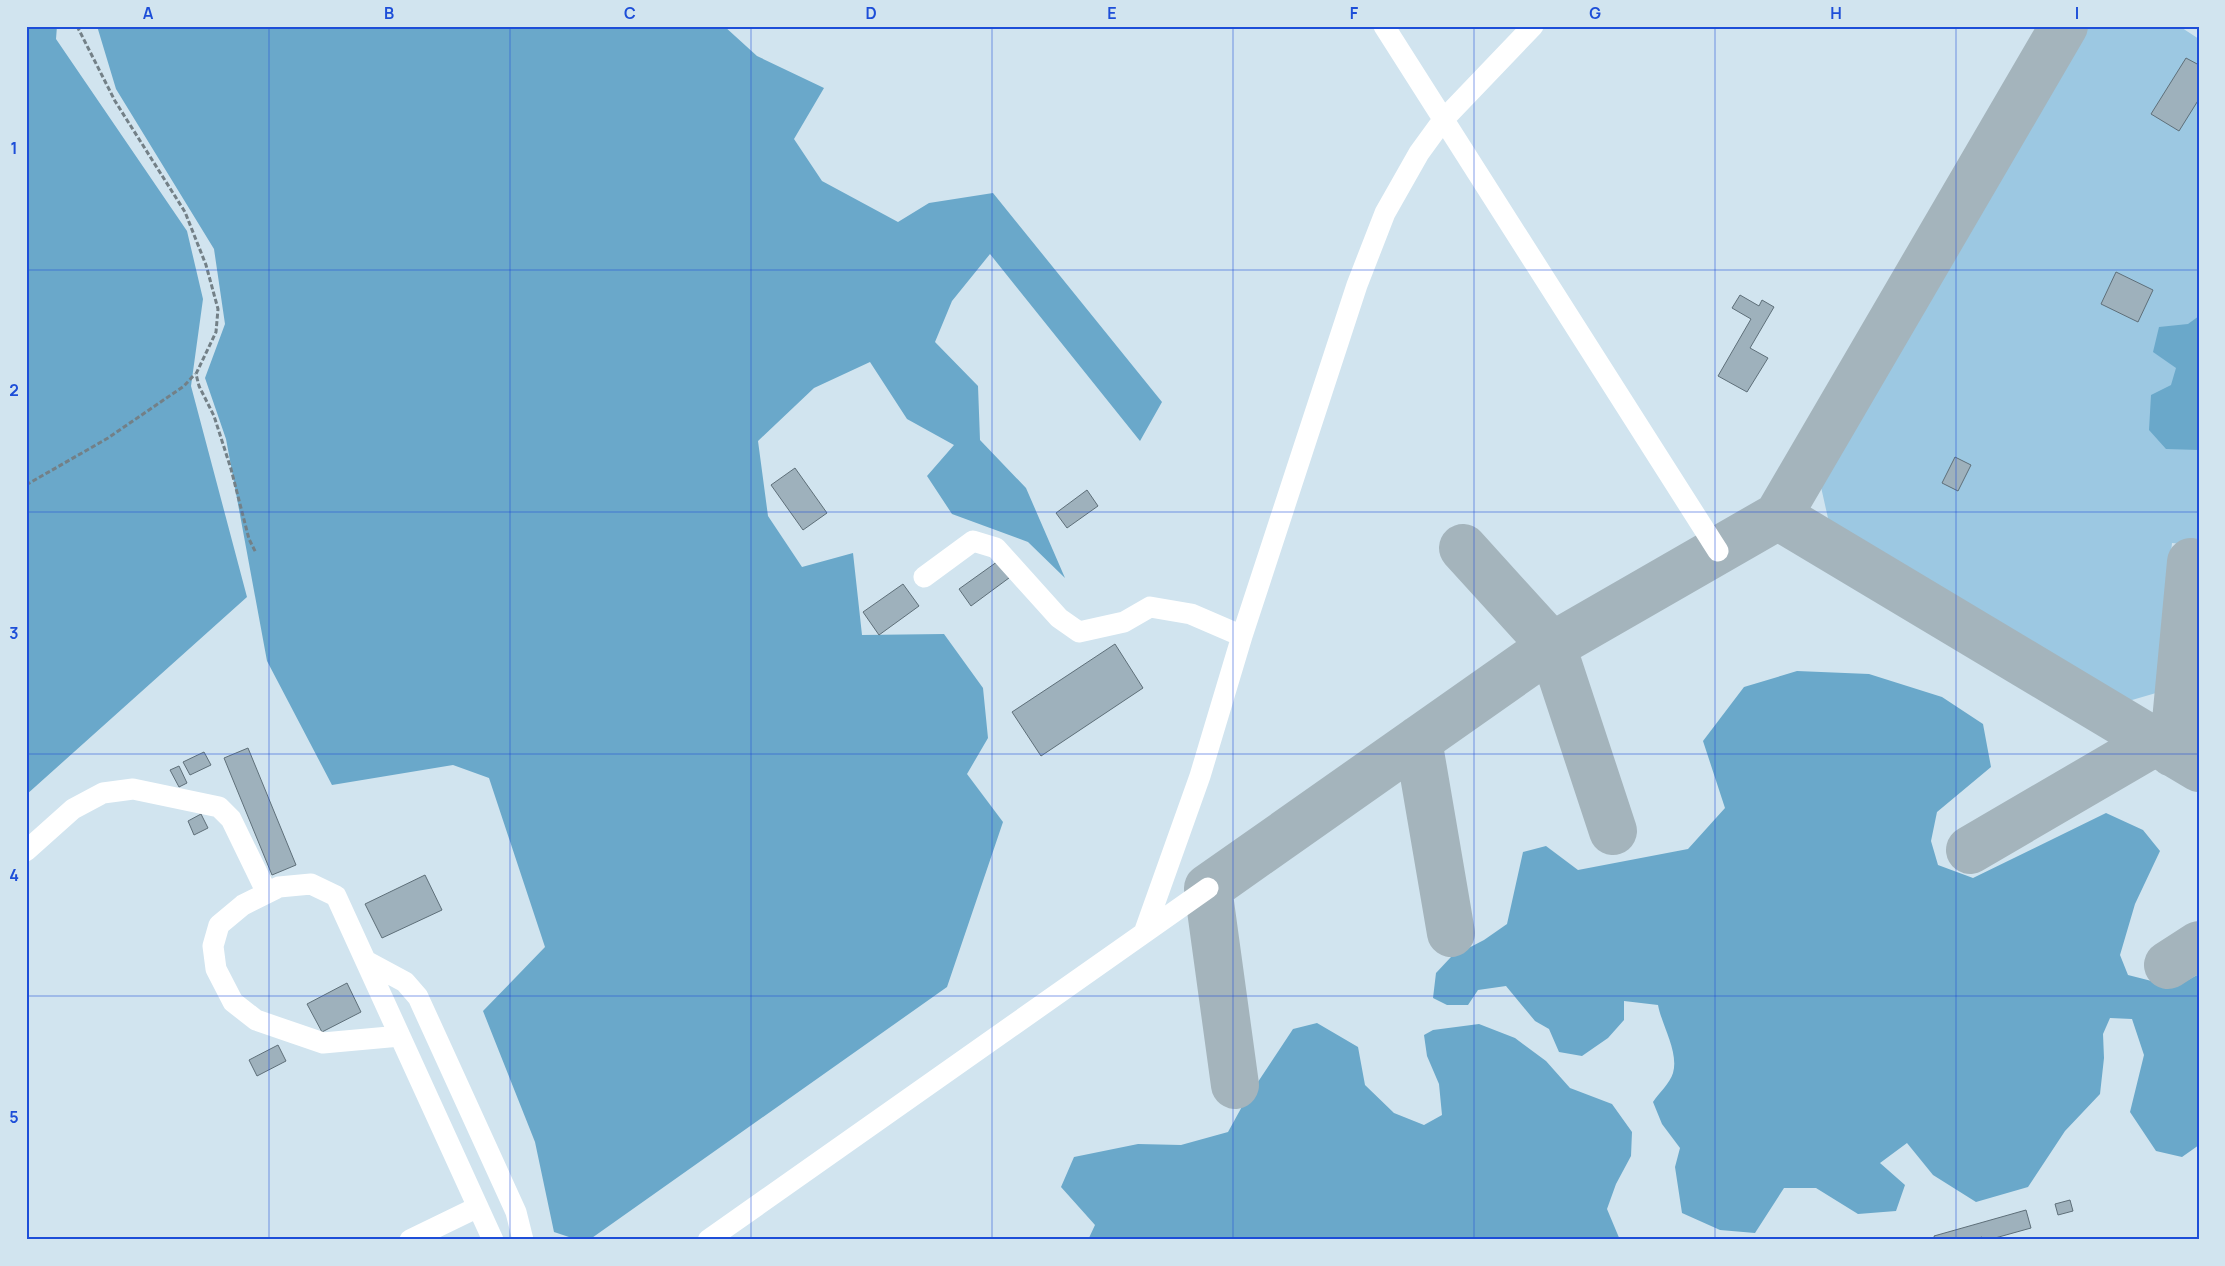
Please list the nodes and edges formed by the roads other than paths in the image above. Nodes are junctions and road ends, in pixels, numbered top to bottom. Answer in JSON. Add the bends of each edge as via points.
{"nodes":[{"id":1,"x":1384,"y":26,"type":"edge"},
{"id":2,"x":1533,"y":26,"type":"edge"},
{"id":3,"x":1443,"y":120,"type":"junction"},
{"id":4,"x":1718,"y":551,"type":"dead end"},
{"id":5,"x":924,"y":577,"type":"dead end"},
{"id":6,"x":1242,"y":636,"type":"junction"},
{"id":7,"x":26,"y":850,"type":"edge"},
{"id":8,"x":1208,"y":888,"type":"dead end"},
{"id":9,"x":267,"y":893,"type":"junction"},
{"id":10,"x":1144,"y":933,"type":"junction"},
{"id":11,"x":366,"y":960,"type":"junction"},
{"id":12,"x":400,"y":1036,"type":"junction"},
{"id":13,"x":478,"y":1207,"type":"junction"},
{"id":14,"x":410,"y":1240,"type":"edge"},
{"id":15,"x":493,"y":1240,"type":"edge"},
{"id":16,"x":523,"y":1240,"type":"edge"},
{"id":17,"x":708,"y":1240,"type":"edge"}],
"edges":[{"from":1,"to":3,"type":"street"},
{"from":2,"to":3,"type":"street"},
{"from":3,"to":4,"type":"street"},
{"from":3,"to":6,"type":"street","via":[[1419,153],[1385,213],[1356,285]]},
{"from":5,"to":6,"type":"street","via":[[973,541],[996,548],[1059,618],[1079,632],[1124,622],[1150,607],[1191,614]]},
{"from":6,"to":10,"type":"street","via":[[1200,776]]},
{"from":7,"to":9,"type":"street","via":[[73,809],[103,793],[134,789],[219,807],[231,819]]},
{"from":8,"to":10,"type":"street"},
{"from":9,"to":11,"type":"street","via":[[279,887],[312,884],[336,896]]},
{"from":9,"to":12,"type":"street","via":[[243,904],[219,925],[213,946],[216,969],[233,1002],[256,1020],[323,1043]]},
{"from":10,"to":17,"type":"street"},
{"from":11,"to":12,"type":"street"},
{"from":11,"to":16,"type":"street","via":[[405,982],[418,997],[516,1212]]},
{"from":12,"to":13,"type":"street"},
{"from":13,"to":14,"type":"street"},
{"from":13,"to":15,"type":"street"}]}
